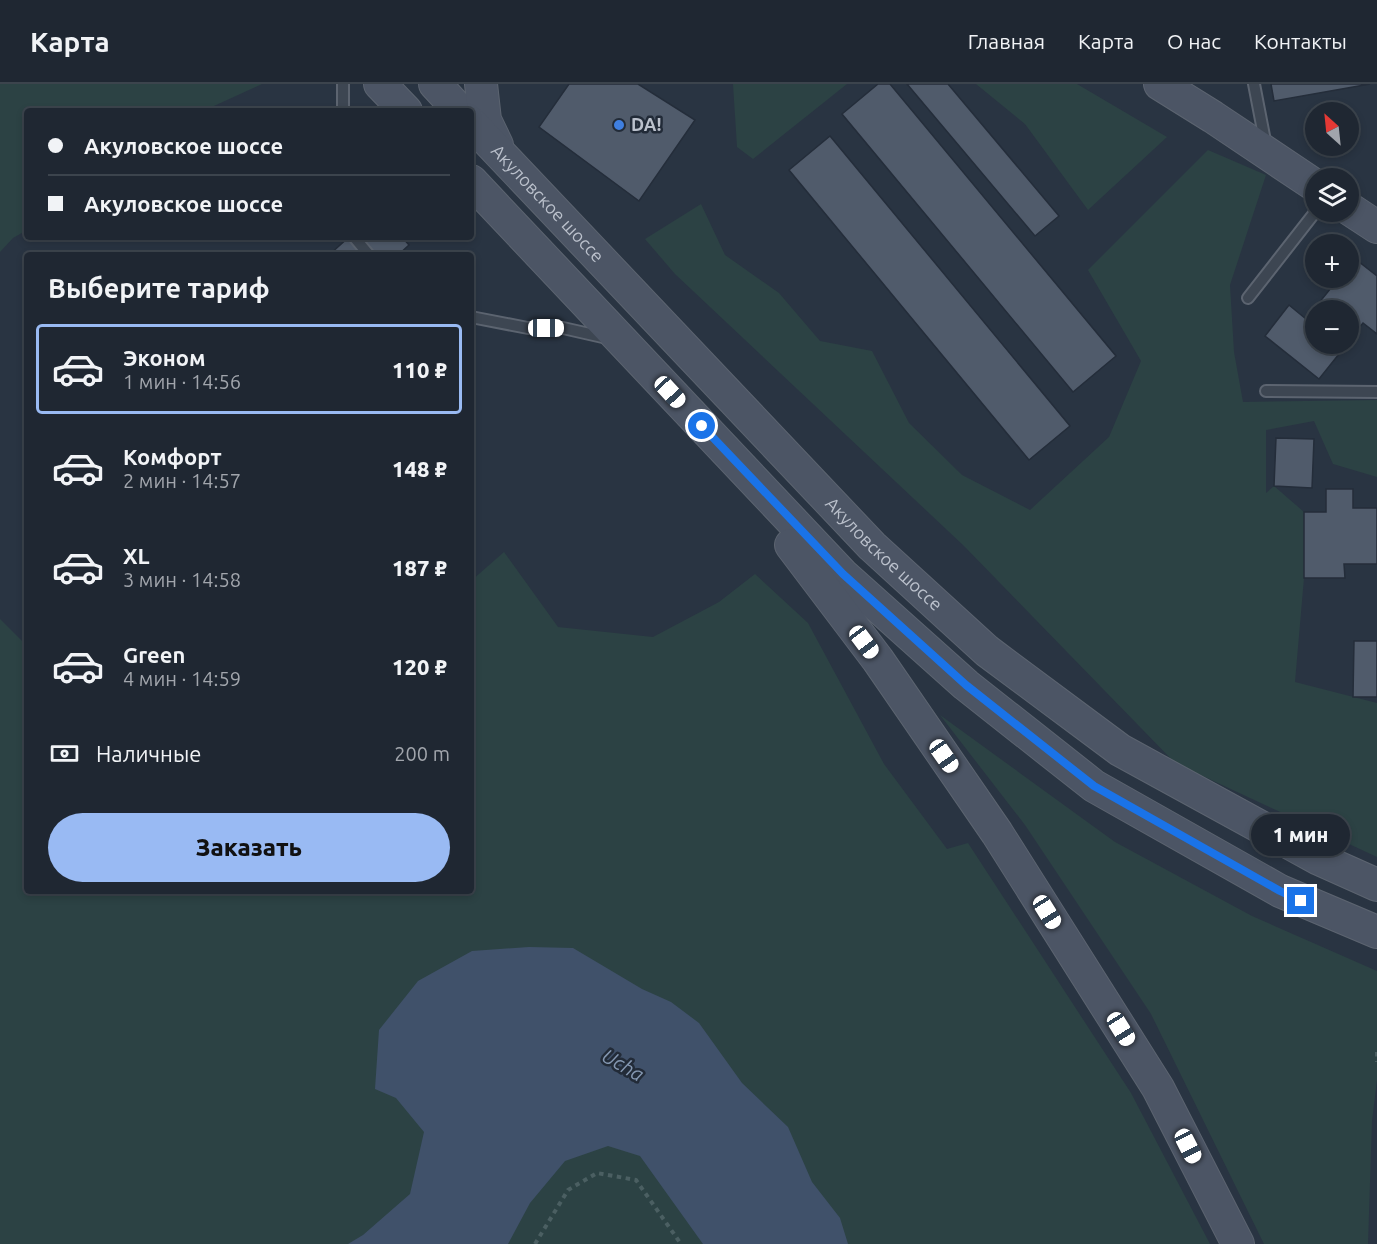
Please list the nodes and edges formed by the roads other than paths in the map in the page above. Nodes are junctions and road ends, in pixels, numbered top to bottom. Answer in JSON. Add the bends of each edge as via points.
{"nodes":[{"id":1,"x":343,"y":84,"type":"edge"},
{"id":2,"x":380,"y":84,"type":"edge"},
{"id":3,"x":435,"y":84,"type":"edge"},
{"id":4,"x":482,"y":84,"type":"edge"},
{"id":5,"x":1160,"y":84,"type":"edge"},
{"id":6,"x":1254,"y":84,"type":"edge"},
{"id":7,"x":343,"y":108,"type":"edge"},
{"id":8,"x":403,"y":108,"type":"edge"},
{"id":9,"x":457,"y":108,"type":"edge"},
{"id":10,"x":474,"y":126,"type":"edge"},
{"id":11,"x":1268,"y":155,"type":"junction"},
{"id":12,"x":502,"y":157,"type":"junction"},
{"id":13,"x":1305,"y":179,"type":"edge"},
{"id":14,"x":474,"y":183,"type":"edge"},
{"id":15,"x":1359,"y":206,"type":"edge"},
{"id":16,"x":1377,"y":207,"type":"edge"},
{"id":17,"x":1359,"y":214,"type":"edge"},
{"id":18,"x":1307,"y":222,"type":"edge"},
{"id":19,"x":1377,"y":227,"type":"edge"},
{"id":20,"x":356,"y":240,"type":"edge"},
{"id":21,"x":366,"y":252,"type":"edge"},
{"id":22,"x":1248,"y":298,"type":"dead end"},
{"id":23,"x":474,"y":318,"type":"edge"},
{"id":24,"x":622,"y":341,"type":"junction"},
{"id":25,"x":1266,"y":391,"type":"dead end"},
{"id":26,"x":1377,"y":392,"type":"edge"},
{"id":27,"x":702,"y":426,"type":"junction"},
{"id":28,"x":1377,"y":885,"type":"edge"},
{"id":29,"x":1377,"y":932,"type":"edge"},
{"id":30,"x":1238,"y":1244,"type":"edge"}],
"edges":[{"from":1,"to":7,"type":"lane"},
{"from":2,"to":8,"type":"street"},
{"from":3,"to":9,"type":"street"},
{"from":4,"to":12,"type":"street","via":[[485,120]]},
{"from":5,"to":11,"type":"street"},
{"from":6,"to":11,"type":"lane"},
{"from":10,"to":12,"type":"street","name":"Акуловское шоссе"},
{"from":11,"to":13,"type":"street"},
{"from":12,"to":28,"type":"street","name":"Акуловское шоссе","via":[[872,546],[987,651],[1120,750],[1319,859]]},
{"from":14,"to":24,"type":"street"},
{"from":15,"to":16,"type":"street"},
{"from":17,"to":19,"type":"street"},
{"from":18,"to":22,"type":"lane"},
{"from":20,"to":21,"type":"lane"},
{"from":23,"to":24,"type":"lane","via":[[528,328],[563,328]]},
{"from":24,"to":27,"type":"street"},
{"from":25,"to":26,"type":"lane"},
{"from":27,"to":29,"type":"street","via":[[843,574],[966,685],[1094,786],[1280,891]]},
{"from":27,"to":30,"type":"street","via":[[878,660],[997,833],[1158,1088]]}]}
